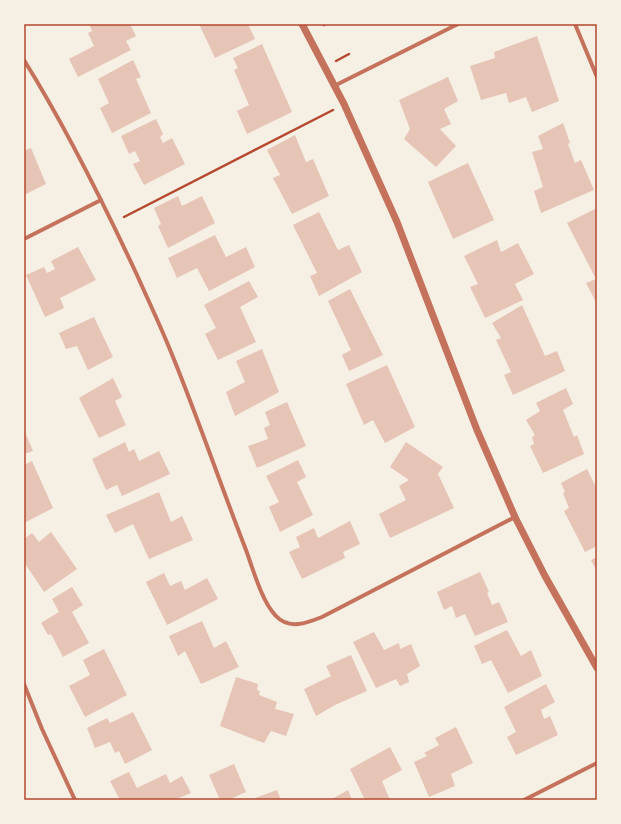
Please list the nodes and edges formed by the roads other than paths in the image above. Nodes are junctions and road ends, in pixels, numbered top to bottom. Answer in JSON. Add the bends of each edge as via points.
{"nodes":[{"id":1,"x":302,"y":24,"type":"edge"},
{"id":2,"x":458,"y":24,"type":"edge"},
{"id":3,"x":575,"y":24,"type":"edge"},
{"id":4,"x":24,"y":60,"type":"edge"},
{"id":5,"x":597,"y":77,"type":"edge"},
{"id":6,"x":334,"y":86,"type":"junction"},
{"id":7,"x":101,"y":200,"type":"junction"},
{"id":8,"x":24,"y":239,"type":"edge"},
{"id":9,"x":515,"y":517,"type":"junction"},
{"id":10,"x":597,"y":668,"type":"edge"},
{"id":11,"x":24,"y":684,"type":"edge"},
{"id":12,"x":597,"y":763,"type":"edge"},
{"id":13,"x":75,"y":800,"type":"edge"},
{"id":14,"x":524,"y":800,"type":"edge"}],
"edges":[{"from":1,"to":6,"type":"street"},
{"from":2,"to":6,"type":"street"},
{"from":3,"to":5,"type":"street"},
{"from":4,"to":7,"type":"street"},
{"from":6,"to":9,"type":"street","via":[[397,222],[478,430]]},
{"from":7,"to":8,"type":"street"},
{"from":7,"to":9,"type":"street","via":[[173,356],[266,601],[276,617],[289,624],[305,624],[322,617]]},
{"from":9,"to":10,"type":"street"},
{"from":11,"to":13,"type":"street"},
{"from":12,"to":14,"type":"street"}]}
